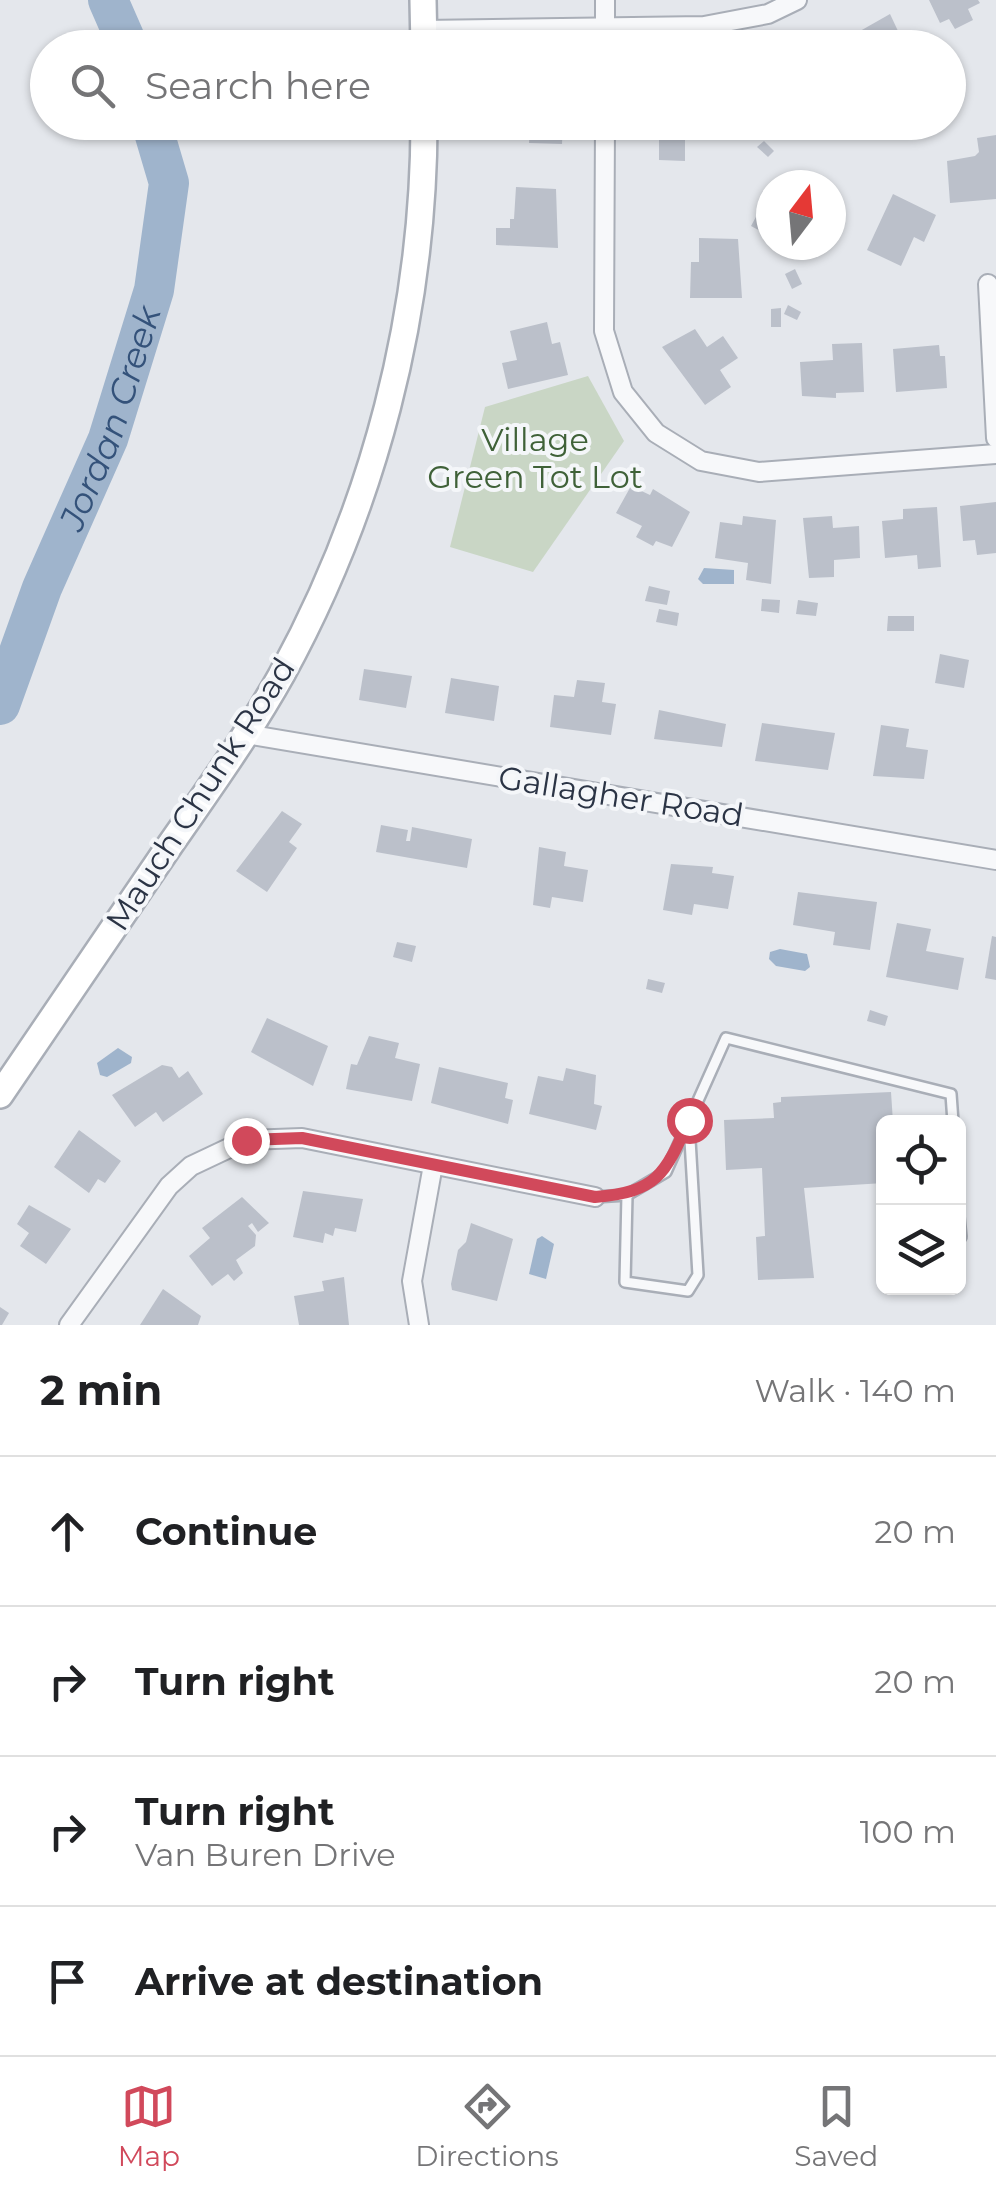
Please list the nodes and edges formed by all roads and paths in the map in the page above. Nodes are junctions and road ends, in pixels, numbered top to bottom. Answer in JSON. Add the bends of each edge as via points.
{"nodes":[{"id":1,"x":423,"y":0,"type":"edge"},
{"id":2,"x":605,"y":0,"type":"edge"},
{"id":3,"x":796,"y":0,"type":"edge"},
{"id":4,"x":605,"y":27,"type":"junction"},
{"id":5,"x":424,"y":30,"type":"edge"},
{"id":6,"x":556,"y":30,"type":"edge"},
{"id":7,"x":423,"y":140,"type":"edge"},
{"id":8,"x":604,"y":140,"type":"edge"},
{"id":9,"x":988,"y":284,"type":"dead end"},
{"id":10,"x":996,"y":438,"type":"edge"},
{"id":11,"x":996,"y":454,"type":"edge"},
{"id":12,"x":246,"y":734,"type":"junction"},
{"id":13,"x":996,"y":860,"type":"edge"},
{"id":14,"x":0,"y":1095,"type":"edge"},
{"id":15,"x":952,"y":1115,"type":"edge"},
{"id":16,"x":689,"y":1120,"type":"junction"},
{"id":17,"x":433,"y":1164,"type":"junction"},
{"id":18,"x":627,"y":1195,"type":"junction"},
{"id":19,"x":595,"y":1197,"type":"joint"},
{"id":20,"x":68,"y":1325,"type":"edge"},
{"id":21,"x":420,"y":1325,"type":"edge"}],
"edges":[{"from":1,"to":5,"type":"main road"},
{"from":2,"to":4,"type":"street"},
{"from":3,"to":4,"type":"street","via":[[737,22]]},
{"from":4,"to":6,"type":"street"},
{"from":7,"to":12,"type":"main road","name":"Mauch Chunk Road","via":[[413,278],[386,414],[346,535],[308,622]]},
{"from":8,"to":11,"type":"street","via":[[604,331],[623,392],[656,434],[701,461],[759,472]]},
{"from":9,"to":10,"type":"street"},
{"from":12,"to":13,"type":"street","name":"Gallagher Road"},
{"from":12,"to":14,"type":"main road","name":"Mauch Chunk Road"},
{"from":15,"to":16,"type":"lane","via":[[951,1094],[726,1038]]},
{"from":16,"to":18,"type":"lane","via":[[666,1172]]},
{"from":16,"to":18,"type":"lane","via":[[698,1275],[688,1291],[625,1282]]},
{"from":17,"to":19,"type":"street"},
{"from":17,"to":20,"type":"street","via":[[276,1136],[218,1150],[169,1186]]},
{"from":17,"to":21,"type":"street","via":[[412,1281]]},
{"from":18,"to":19,"type":"lane"}]}
